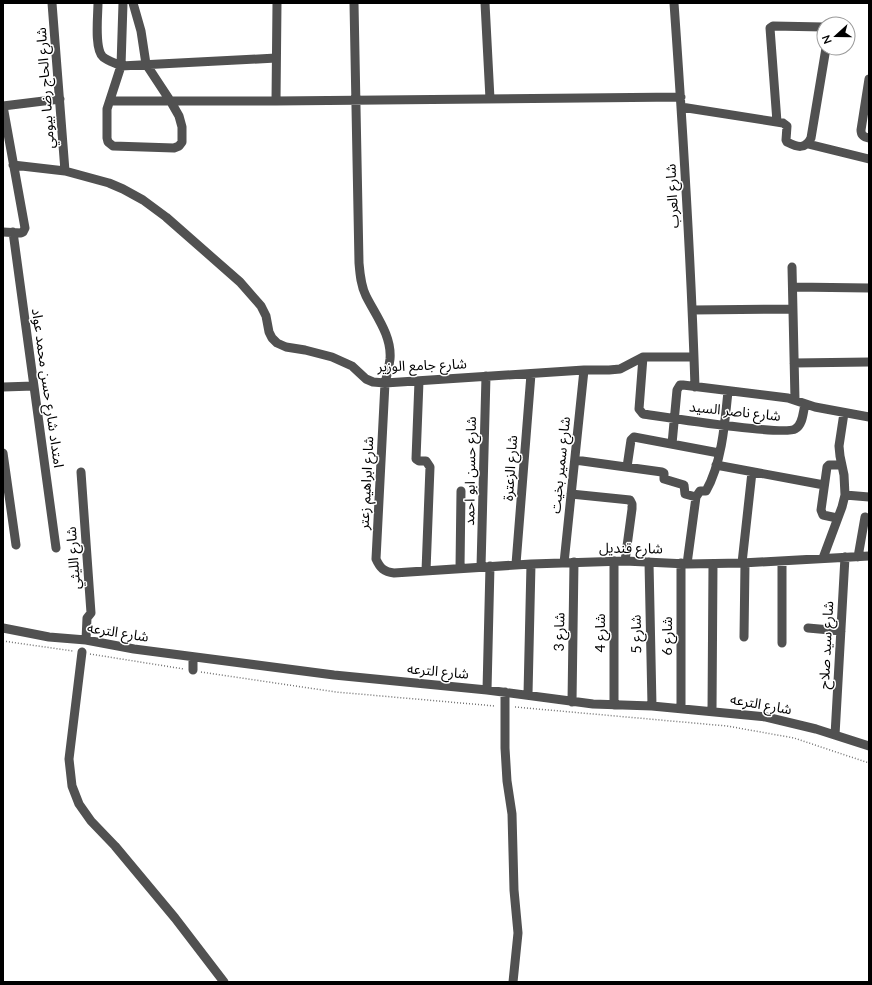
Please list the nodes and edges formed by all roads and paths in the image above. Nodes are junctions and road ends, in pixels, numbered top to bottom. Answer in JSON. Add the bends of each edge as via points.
{"nodes":[{"id":1,"x":52,"y":3,"type":"edge"},
{"id":2,"x":98,"y":3,"type":"edge"},
{"id":3,"x":123,"y":3,"type":"edge"},
{"id":4,"x":133,"y":3,"type":"edge"},
{"id":5,"x":277,"y":3,"type":"edge"},
{"id":6,"x":354,"y":3,"type":"edge"},
{"id":7,"x":486,"y":3,"type":"edge"},
{"id":8,"x":674,"y":3,"type":"edge"},
{"id":9,"x":816,"y":27,"type":"edge"},
{"id":10,"x":825,"y":56,"type":"edge"},
{"id":11,"x":276,"y":58,"type":"junction"},
{"id":12,"x":146,"y":64,"type":"junction"},
{"id":13,"x":120,"y":66,"type":"junction"},
{"id":14,"x":869,"y":79,"type":"edge"},
{"id":15,"x":681,"y":97,"type":"junction"},
{"id":16,"x":60,"y":99,"type":"junction"},
{"id":17,"x":490,"y":99,"type":"junction"},
{"id":18,"x":356,"y":100,"type":"junction"},
{"id":19,"x":110,"y":101,"type":"junction"},
{"id":20,"x":276,"y":101,"type":"junction"},
{"id":21,"x":171,"y":102,"type":"junction"},
{"id":22,"x":3,"y":106,"type":"edge"},
{"id":23,"x":681,"y":107,"type":"junction"},
{"id":24,"x":777,"y":122,"type":"junction"},
{"id":25,"x":869,"y":138,"type":"edge"},
{"id":26,"x":808,"y":144,"type":"junction"},
{"id":27,"x":869,"y":159,"type":"edge"},
{"id":28,"x":13,"y":165,"type":"junction"},
{"id":29,"x":65,"y":171,"type":"junction"},
{"id":30,"x":3,"y":232,"type":"edge"},
{"id":31,"x":13,"y":232,"type":"junction"},
{"id":32,"x":792,"y":267,"type":"dead end"},
{"id":33,"x":793,"y":288,"type":"junction"},
{"id":34,"x":869,"y":288,"type":"edge"},
{"id":35,"x":793,"y":309,"type":"junction"},
{"id":36,"x":693,"y":310,"type":"junction"},
{"id":37,"x":644,"y":357,"type":"junction"},
{"id":38,"x":694,"y":357,"type":"junction"},
{"id":39,"x":869,"y":362,"type":"edge"},
{"id":40,"x":794,"y":363,"type":"junction"},
{"id":41,"x":584,"y":370,"type":"junction"},
{"id":42,"x":531,"y":374,"type":"junction"},
{"id":43,"x":486,"y":376,"type":"junction"},
{"id":44,"x":419,"y":381,"type":"junction"},
{"id":45,"x":385,"y":383,"type":"junction"},
{"id":46,"x":34,"y":386,"type":"junction"},
{"id":47,"x":3,"y":387,"type":"edge"},
{"id":48,"x":695,"y":387,"type":"junction"},
{"id":49,"x":728,"y":391,"type":"junction"},
{"id":50,"x":795,"y":400,"type":"junction"},
{"id":51,"x":805,"y":404,"type":"junction"},
{"id":52,"x":844,"y":413,"type":"junction"},
{"id":53,"x":869,"y":417,"type":"edge"},
{"id":54,"x":674,"y":418,"type":"junction"},
{"id":55,"x":725,"y":425,"type":"junction"},
{"id":56,"x":672,"y":444,"type":"junction"},
{"id":57,"x":719,"y":452,"type":"junction"},
{"id":58,"x":3,"y":453,"type":"edge"},
{"id":59,"x":575,"y":460,"type":"junction"},
{"id":60,"x":716,"y":465,"type":"junction"},
{"id":61,"x":842,"y":465,"type":"junction"},
{"id":62,"x":627,"y":467,"type":"junction"},
{"id":63,"x":81,"y":472,"type":"dead end"},
{"id":64,"x":752,"y":472,"type":"junction"},
{"id":65,"x":824,"y":485,"type":"junction"},
{"id":66,"x":461,"y":491,"type":"dead end"},
{"id":67,"x":571,"y":494,"type":"junction"},
{"id":68,"x":844,"y":495,"type":"junction"},
{"id":69,"x":696,"y":496,"type":"junction"},
{"id":70,"x":869,"y":497,"type":"edge"},
{"id":71,"x":865,"y":517,"type":"dead end"},
{"id":72,"x":837,"y":518,"type":"junction"},
{"id":73,"x":16,"y":545,"type":"dead end"},
{"id":74,"x":56,"y":548,"type":"dead end"},
{"id":75,"x":869,"y":556,"type":"edge"},
{"id":76,"x":845,"y":557,"type":"junction"},
{"id":77,"x":858,"y":557,"type":"junction"},
{"id":78,"x":823,"y":558,"type":"junction"},
{"id":79,"x":614,"y":561,"type":"junction"},
{"id":80,"x":625,"y":561,"type":"junction"},
{"id":81,"x":782,"y":561,"type":"junction"},
{"id":82,"x":574,"y":562,"type":"junction"},
{"id":83,"x":649,"y":562,"type":"junction"},
{"id":84,"x":564,"y":563,"type":"junction"},
{"id":85,"x":684,"y":563,"type":"junction"},
{"id":86,"x":744,"y":563,"type":"junction"},
{"id":87,"x":516,"y":564,"type":"junction"},
{"id":88,"x":531,"y":564,"type":"junction"},
{"id":89,"x":713,"y":564,"type":"junction"},
{"id":90,"x":486,"y":567,"type":"junction"},
{"id":91,"x":460,"y":568,"type":"junction"},
{"id":92,"x":426,"y":571,"type":"junction"},
{"id":93,"x":394,"y":573,"type":"joint"},
{"id":94,"x":3,"y":628,"type":"edge"},
{"id":95,"x":808,"y":628,"type":"dead end"},
{"id":96,"x":841,"y":631,"type":"junction"},
{"id":97,"x":744,"y":637,"type":"dead end"},
{"id":98,"x":86,"y":640,"type":"junction"},
{"id":99,"x":3,"y":641,"type":"edge"},
{"id":100,"x":782,"y":643,"type":"dead end"},
{"id":101,"x":82,"y":652,"type":"junction"},
{"id":102,"x":193,"y":657,"type":"junction"},
{"id":103,"x":193,"y":670,"type":"junction"},
{"id":104,"x":487,"y":690,"type":"junction"},
{"id":105,"x":505,"y":692,"type":"junction"},
{"id":106,"x":528,"y":694,"type":"junction"},
{"id":107,"x":572,"y":702,"type":"junction"},
{"id":108,"x":614,"y":705,"type":"junction"},
{"id":109,"x":505,"y":706,"type":"junction"},
{"id":110,"x":652,"y":706,"type":"junction"},
{"id":111,"x":681,"y":708,"type":"junction"},
{"id":112,"x":712,"y":711,"type":"junction"},
{"id":113,"x":835,"y":735,"type":"junction"},
{"id":114,"x":869,"y":746,"type":"edge"},
{"id":115,"x":869,"y":763,"type":"edge"},
{"id":116,"x":224,"y":982,"type":"edge"},
{"id":117,"x":513,"y":982,"type":"edge"}],
"edges":[{"from":1,"to":16,"type":"street","name":"شارع الحاج رضا بيومي"},
{"from":2,"to":13,"type":"street","via":[[99,50],[103,56]]},
{"from":3,"to":13,"type":"street"},
{"from":4,"to":12,"type":"street","via":[[142,31]]},
{"from":5,"to":11,"type":"street"},
{"from":6,"to":18,"type":"street","name":"شارع ابراهيم زعتر"},
{"from":7,"to":17,"type":"street"},
{"from":8,"to":15,"type":"street","name":"شارع العرب"},
{"from":9,"to":24,"type":"street","via":[[773,26],[769,30]]},
{"from":10,"to":26,"type":"street"},
{"from":11,"to":12,"type":"street"},
{"from":11,"to":20,"type":"street"},
{"from":12,"to":13,"type":"street"},
{"from":12,"to":21,"type":"street"},
{"from":13,"to":19,"type":"street"},
{"from":14,"to":25,"type":"street","via":[[861,130],[861,134]]},
{"from":15,"to":17,"type":"street"},
{"from":15,"to":23,"type":"street","name":"شارع العرب"},
{"from":16,"to":22,"type":"street"},
{"from":16,"to":29,"type":"street","name":"شارع الحاج رضا بيومي"},
{"from":17,"to":18,"type":"street"},
{"from":18,"to":20,"type":"street"},
{"from":18,"to":45,"type":"street","name":"شارع ابراهيم زعتر","via":[[360,281],[381,323],[389,350],[390,359]]},
{"from":19,"to":21,"type":"street"},
{"from":19,"to":21,"type":"street","via":[[107,109],[107,138],[113,146],[174,148],[182,142],[182,127]]},
{"from":20,"to":21,"type":"street"},
{"from":22,"to":28,"type":"street"},
{"from":23,"to":24,"type":"street"},
{"from":23,"to":36,"type":"street","name":"شارع العرب"},
{"from":24,"to":26,"type":"street","via":[[786,124],[787,142],[803,147]]},
{"from":26,"to":27,"type":"street"},
{"from":28,"to":29,"type":"street","name":"شارع جامع الوزير"},
{"from":28,"to":31,"type":"street","via":[[25,228],[22,232]]},
{"from":29,"to":45,"type":"street","name":"شارع جامع الوزير","via":[[123,189],[166,217],[240,282],[261,306],[269,332],[277,343],[332,357],[352,366],[366,379]]},
{"from":30,"to":31,"type":"street"},
{"from":31,"to":46,"type":"street","name":"امتداد شارع حسن محمد عواد"},
{"from":32,"to":33,"type":"street"},
{"from":33,"to":34,"type":"street"},
{"from":33,"to":35,"type":"street"},
{"from":35,"to":36,"type":"street"},
{"from":35,"to":40,"type":"street"},
{"from":36,"to":38,"type":"street","name":"شارع العرب"},
{"from":37,"to":38,"type":"street","name":"شارع جامع الوزير"},
{"from":37,"to":41,"type":"street","name":"شارع جامع الوزير","via":[[620,368]]},
{"from":37,"to":54,"type":"street","name":"شارع ناصر السيد","via":[[639,409],[643,414]]},
{"from":38,"to":48,"type":"street","name":"شارع العرب"},
{"from":39,"to":40,"type":"street"},
{"from":40,"to":50,"type":"street"},
{"from":41,"to":42,"type":"street","name":"شارع جامع الوزير"},
{"from":41,"to":59,"type":"street","name":"شارع سمير بخيت"},
{"from":42,"to":43,"type":"street","name":"شارع جامع الوزير"},
{"from":42,"to":87,"type":"street","name":"شارع الزعترة"},
{"from":43,"to":44,"type":"street","name":"شارع جامع الوزير"},
{"from":43,"to":90,"type":"street","name":"شارع حسن ابو احمد"},
{"from":44,"to":45,"type":"street","name":"شارع جامع الوزير"},
{"from":44,"to":92,"type":"street","via":[[416,459],[426,461],[430,467]]},
{"from":45,"to":93,"type":"street","name":"شارع ابراهيم زعتر","via":[[376,560],[386,572]]},
{"from":46,"to":47,"type":"street"},
{"from":46,"to":74,"type":"street","name":"امتداد شارع حسن محمد عواد"},
{"from":48,"to":49,"type":"street"},
{"from":48,"to":54,"type":"street","via":[[678,387]]},
{"from":49,"to":50,"type":"street"},
{"from":49,"to":55,"type":"street"},
{"from":50,"to":51,"type":"street"},
{"from":51,"to":52,"type":"street"},
{"from":51,"to":55,"type":"street","name":"شارع ناصر السيد","via":[[800,424],[792,430]]},
{"from":52,"to":53,"type":"street"},
{"from":52,"to":61,"type":"street","via":[[839,446]]},
{"from":54,"to":55,"type":"street","name":"شارع ناصر السيد"},
{"from":54,"to":56,"type":"street"},
{"from":55,"to":57,"type":"street"},
{"from":56,"to":57,"type":"street"},
{"from":56,"to":62,"type":"street","via":[[632,438]]},
{"from":57,"to":60,"type":"street"},
{"from":58,"to":73,"type":"street"},
{"from":59,"to":62,"type":"street"},
{"from":59,"to":67,"type":"street","name":"شارع سمير بخيت"},
{"from":60,"to":64,"type":"street"},
{"from":60,"to":69,"type":"street","via":[[706,491],[700,491]]},
{"from":61,"to":65,"type":"street","via":[[827,467]]},
{"from":61,"to":68,"type":"street"},
{"from":62,"to":69,"type":"street","via":[[662,472],[664,479],[684,485],[684,494]]},
{"from":63,"to":98,"type":"street","name":"شارع الليثي","via":[[91,613],[87,618]]},
{"from":64,"to":65,"type":"street"},
{"from":64,"to":86,"type":"street"},
{"from":65,"to":72,"type":"street","via":[[822,514]]},
{"from":66,"to":91,"type":"street"},
{"from":67,"to":80,"type":"street","via":[[630,500],[632,509]]},
{"from":67,"to":84,"type":"street","name":"شارع سمير بخيت"},
{"from":68,"to":70,"type":"street"},
{"from":68,"to":72,"type":"street"},
{"from":69,"to":85,"type":"street","name":"شارع 6"},
{"from":71,"to":77,"type":"street"},
{"from":72,"to":78,"type":"street"},
{"from":75,"to":77,"type":"street","name":"شارع قنديل"},
{"from":76,"to":77,"type":"street","name":"شارع قنديل"},
{"from":76,"to":78,"type":"street","name":"شارع قنديل"},
{"from":76,"to":96,"type":"street","name":"شارع سيد صلاح"},
{"from":78,"to":81,"type":"street","name":"شارع قنديل"},
{"from":79,"to":80,"type":"street","name":"شارع قنديل"},
{"from":79,"to":82,"type":"street","name":"شارع قنديل"},
{"from":79,"to":108,"type":"street","name":"شارع 4"},
{"from":80,"to":83,"type":"street","name":"شارع قنديل"},
{"from":81,"to":86,"type":"street","name":"شارع قنديل"},
{"from":81,"to":100,"type":"street"},
{"from":82,"to":84,"type":"street","name":"شارع قنديل"},
{"from":82,"to":107,"type":"street","name":"شارع 3"},
{"from":83,"to":85,"type":"street","name":"شارع قنديل"},
{"from":83,"to":110,"type":"street","name":"شارع 5"},
{"from":84,"to":88,"type":"street","name":"شارع قنديل"},
{"from":85,"to":89,"type":"street","name":"شارع قنديل"},
{"from":85,"to":111,"type":"street","name":"شارع 6"},
{"from":86,"to":89,"type":"street","name":"شارع قنديل"},
{"from":86,"to":97,"type":"street"},
{"from":87,"to":88,"type":"street","name":"شارع قنديل"},
{"from":87,"to":90,"type":"street","name":"شارع قنديل"},
{"from":88,"to":106,"type":"street"},
{"from":89,"to":112,"type":"street"},
{"from":90,"to":91,"type":"street","name":"شارع قنديل"},
{"from":90,"to":104,"type":"street","name":"شارع حسن ابو احمد"},
{"from":91,"to":92,"type":"street","name":"شارع قنديل"},
{"from":92,"to":93,"type":"street","name":"شارع قنديل"},
{"from":94,"to":98,"type":"street","name":"شارع الترعه"},
{"from":95,"to":96,"type":"street"},
{"from":96,"to":113,"type":"street","name":"شارع سيد صلاح"},
{"from":98,"to":102,"type":"street","name":"شارع الترعه"},
{"from":99,"to":101,"type":"path"},
{"from":101,"to":103,"type":"path"},
{"from":101,"to":116,"type":"street","via":[[69,759],[72,786],[91,821],[175,918]]},
{"from":102,"to":103,"type":"street"},
{"from":102,"to":104,"type":"street","name":"شارع الترعه","via":[[334,675]]},
{"from":103,"to":109,"type":"path","via":[[336,692]]},
{"from":104,"to":105,"type":"street","name":"شارع الترعه"},
{"from":105,"to":106,"type":"street","name":"شارع الترعه"},
{"from":105,"to":109,"type":"street"},
{"from":106,"to":107,"type":"street","name":"شارع الترعه"},
{"from":107,"to":108,"type":"street","name":"شارع الترعه"},
{"from":108,"to":110,"type":"street","name":"شارع الترعه"},
{"from":109,"to":115,"type":"path","via":[[727,726],[794,738]]},
{"from":109,"to":117,"type":"street","via":[[505,748],[512,814],[518,933]]},
{"from":110,"to":111,"type":"street","name":"شارع الترعه"},
{"from":111,"to":112,"type":"street","name":"شارع الترعه"},
{"from":112,"to":113,"type":"street","name":"شارع الترعه","via":[[766,717]]},
{"from":113,"to":114,"type":"street","name":"شارع الترعه"}]}
